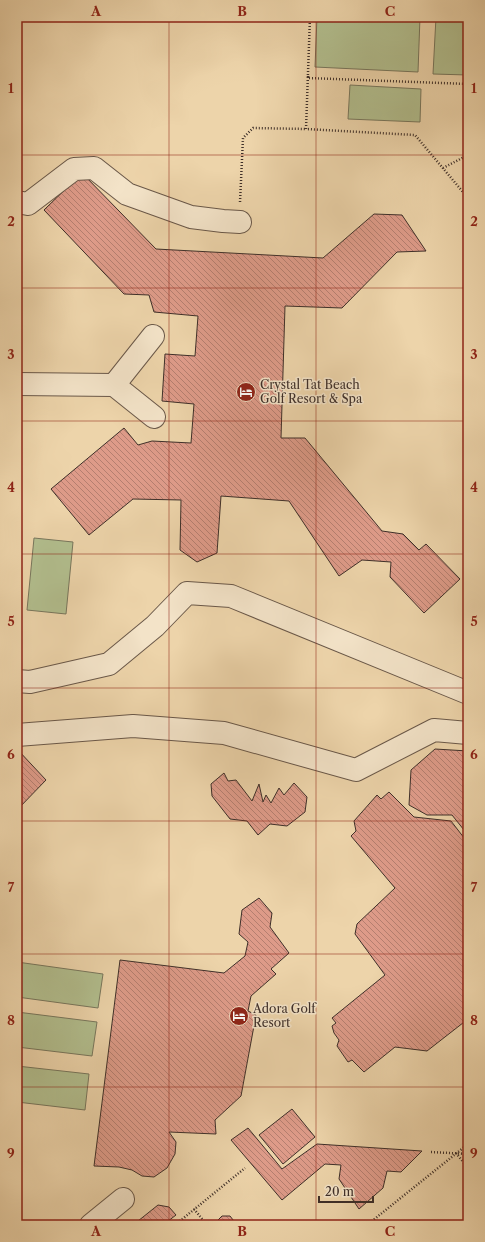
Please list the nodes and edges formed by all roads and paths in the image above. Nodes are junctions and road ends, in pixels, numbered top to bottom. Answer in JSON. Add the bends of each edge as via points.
{"nodes":[{"id":1,"x":310,"y":17,"type":"edge"},
{"id":2,"x":468,"y":84,"type":"edge"},
{"id":3,"x":306,"y":130,"type":"junction"},
{"id":4,"x":468,"y":155,"type":"edge"},
{"id":5,"x":443,"y":168,"type":"junction"},
{"id":6,"x":468,"y":198,"type":"edge"},
{"id":7,"x":17,"y":202,"type":"edge"},
{"id":8,"x":240,"y":222,"type":"joint"},
{"id":9,"x":153,"y":336,"type":"dead end"},
{"id":10,"x":17,"y":384,"type":"edge"},
{"id":11,"x":114,"y":385,"type":"junction"},
{"id":12,"x":154,"y":417,"type":"dead end"},
{"id":13,"x":17,"y":681,"type":"edge"},
{"id":14,"x":468,"y":693,"type":"edge"},
{"id":15,"x":468,"y":733,"type":"edge"},
{"id":16,"x":17,"y":735,"type":"edge"},
{"id":17,"x":468,"y":1144,"type":"edge"},
{"id":18,"x":430,"y":1152,"type":"dead end"},
{"id":19,"x":456,"y":1153,"type":"junction"},
{"id":20,"x":468,"y":1154,"type":"edge"},
{"id":21,"x":245,"y":1168,"type":"dead end"},
{"id":22,"x":468,"y":1168,"type":"edge"},
{"id":23,"x":123,"y":1199,"type":"dead end"},
{"id":24,"x":194,"y":1209,"type":"junction"},
{"id":25,"x":91,"y":1225,"type":"edge"},
{"id":26,"x":175,"y":1225,"type":"edge"},
{"id":27,"x":207,"y":1225,"type":"edge"},
{"id":28,"x":367,"y":1225,"type":"edge"}],
"edges":[{"from":1,"to":2,"type":"path","via":[[308,78]]},
{"from":1,"to":3,"type":"path"},
{"from":3,"to":5,"type":"path","via":[[415,135]]},
{"from":3,"to":8,"type":"path","via":[[253,128],[244,138]]},
{"from":4,"to":5,"type":"path"},
{"from":5,"to":6,"type":"path"},
{"from":7,"to":8,"type":"lane","via":[[28,204],[74,169],[94,168],[126,194],[191,216],[223,222]]},
{"from":9,"to":11,"type":"lane"},
{"from":10,"to":11,"type":"lane"},
{"from":11,"to":12,"type":"lane"},
{"from":13,"to":14,"type":"lane","via":[[30,682],[109,664],[155,626],[187,593],[231,596]]},
{"from":15,"to":16,"type":"lane","via":[[434,730],[356,770],[224,733],[133,726]]},
{"from":17,"to":19,"type":"path"},
{"from":18,"to":19,"type":"path"},
{"from":19,"to":20,"type":"path"},
{"from":19,"to":22,"type":"path"},
{"from":19,"to":28,"type":"path"},
{"from":21,"to":24,"type":"path"},
{"from":23,"to":25,"type":"lane"},
{"from":24,"to":26,"type":"path"},
{"from":24,"to":27,"type":"path"}]}
